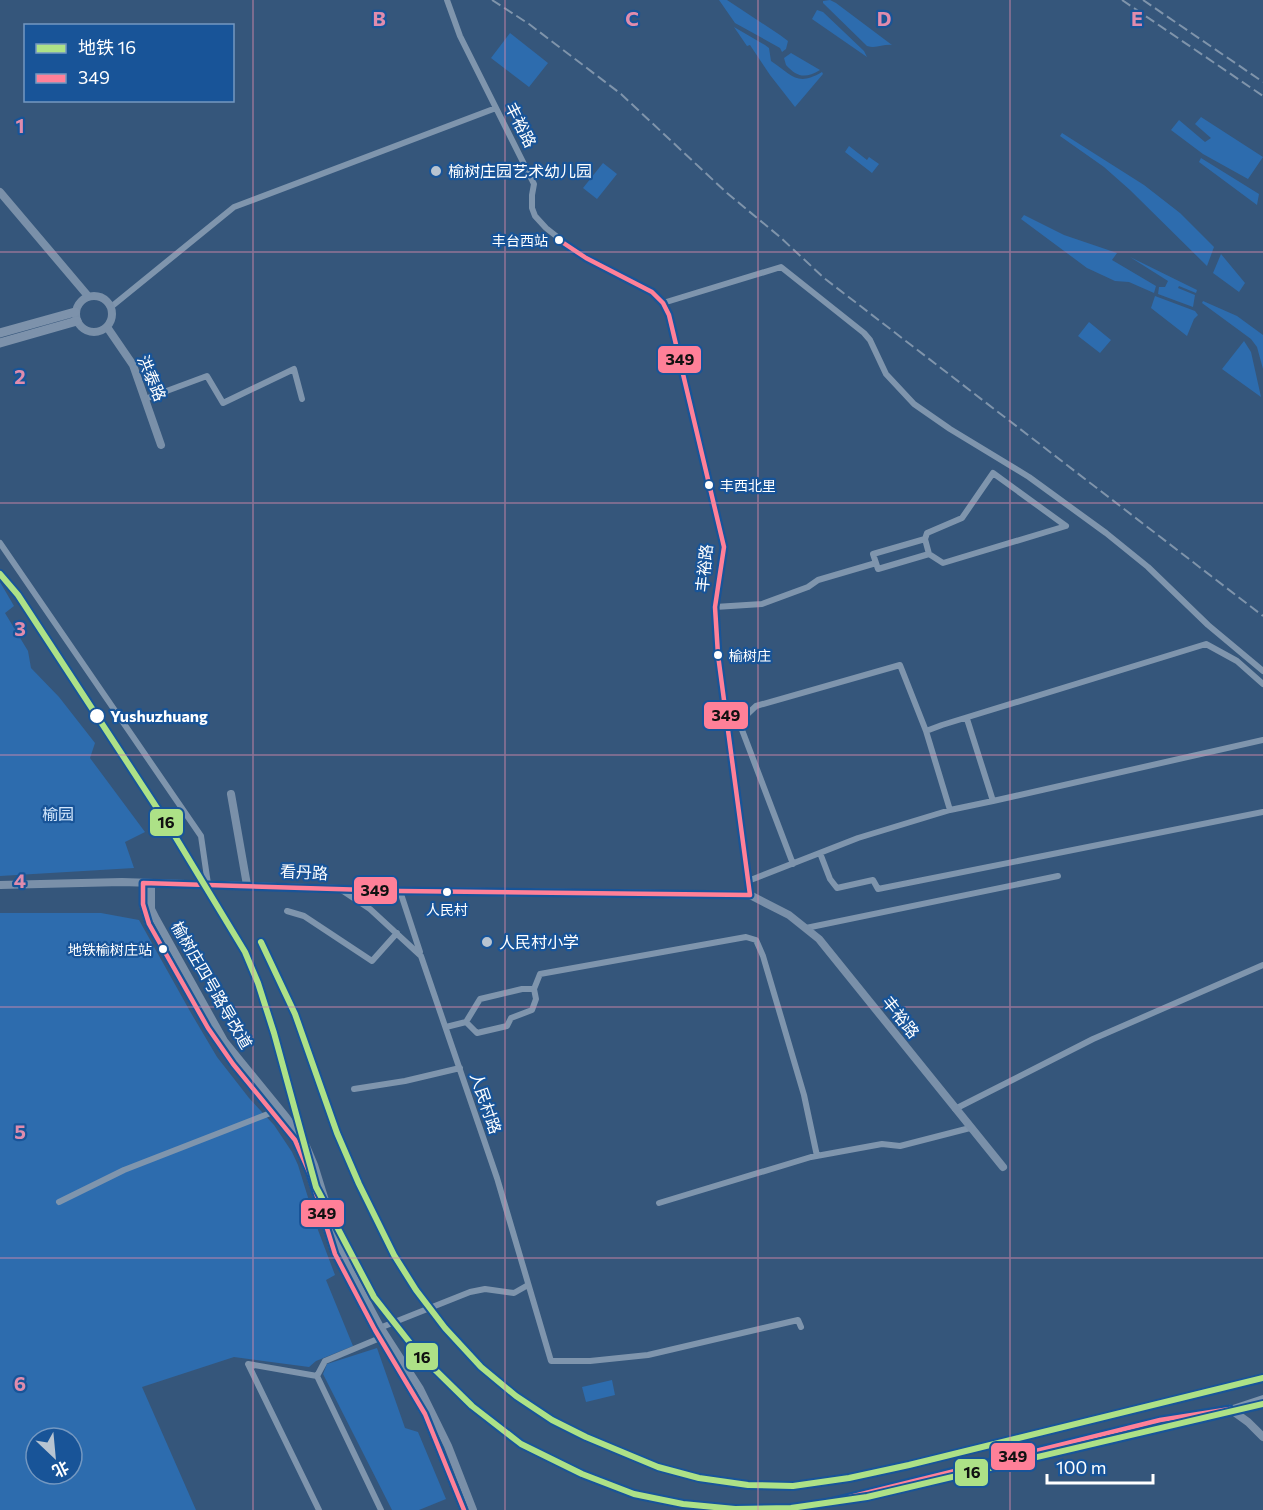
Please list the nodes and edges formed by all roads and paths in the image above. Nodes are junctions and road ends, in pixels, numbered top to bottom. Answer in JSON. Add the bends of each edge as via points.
{"nodes":[{"id":1,"x":447,"y":0,"type":"edge"},
{"id":2,"x":496,"y":108,"type":"junction"},
{"id":3,"x":0,"y":192,"type":"edge"},
{"id":4,"x":88,"y":296,"type":"junction"},
{"id":5,"x":663,"y":303,"type":"junction"},
{"id":6,"x":111,"y":307,"type":"junction"},
{"id":7,"x":76,"y":317,"type":"junction"},
{"id":8,"x":107,"y":327,"type":"junction"},
{"id":9,"x":0,"y":333,"type":"edge"},
{"id":10,"x":0,"y":343,"type":"edge"},
{"id":11,"x":145,"y":399,"type":"junction"},
{"id":12,"x":302,"y":399,"type":"dead end"},
{"id":13,"x":161,"y":445,"type":"dead end"},
{"id":14,"x":925,"y":539,"type":"junction"},
{"id":15,"x":0,"y":543,"type":"edge"},
{"id":16,"x":929,"y":554,"type":"junction"},
{"id":17,"x":876,"y":563,"type":"junction"},
{"id":18,"x":716,"y":607,"type":"junction"},
{"id":19,"x":1263,"y":670,"type":"edge"},
{"id":20,"x":1263,"y":684,"type":"edge"},
{"id":21,"x":967,"y":719,"type":"junction"},
{"id":22,"x":926,"y":732,"type":"junction"},
{"id":23,"x":1263,"y":740,"type":"edge"},
{"id":24,"x":231,"y":794,"type":"dead end"},
{"id":25,"x":993,"y":801,"type":"junction"},
{"id":26,"x":950,"y":810,"type":"junction"},
{"id":27,"x":1263,"y":812,"type":"edge"},
{"id":28,"x":820,"y":853,"type":"junction"},
{"id":29,"x":793,"y":864,"type":"junction"},
{"id":30,"x":1058,"y":876,"type":"dead end"},
{"id":31,"x":748,"y":881,"type":"junction"},
{"id":32,"x":147,"y":883,"type":"junction"},
{"id":33,"x":208,"y":884,"type":"junction"},
{"id":34,"x":0,"y":885,"type":"edge"},
{"id":35,"x":247,"y":885,"type":"junction"},
{"id":36,"x":340,"y":889,"type":"junction"},
{"id":37,"x":400,"y":891,"type":"junction"},
{"id":38,"x":750,"y":895,"type":"junction"},
{"id":39,"x":287,"y":911,"type":"dead end"},
{"id":40,"x":806,"y":928,"type":"junction"},
{"id":41,"x":397,"y":933,"type":"junction"},
{"id":42,"x":421,"y":956,"type":"junction"},
{"id":43,"x":1263,"y":965,"type":"edge"},
{"id":44,"x":534,"y":989,"type":"junction"},
{"id":45,"x":466,"y":1022,"type":"junction"},
{"id":46,"x":446,"y":1027,"type":"junction"},
{"id":47,"x":460,"y":1068,"type":"junction"},
{"id":48,"x":354,"y":1089,"type":"dead end"},
{"id":49,"x":955,"y":1109,"type":"junction"},
{"id":50,"x":273,"y":1112,"type":"junction"},
{"id":51,"x":970,"y":1128,"type":"junction"},
{"id":52,"x":817,"y":1156,"type":"junction"},
{"id":53,"x":1003,"y":1167,"type":"dead end"},
{"id":54,"x":59,"y":1202,"type":"dead end"},
{"id":55,"x":659,"y":1203,"type":"dead end"},
{"id":56,"x":528,"y":1285,"type":"junction"},
{"id":57,"x":801,"y":1327,"type":"dead end"},
{"id":58,"x":378,"y":1331,"type":"junction"},
{"id":59,"x":317,"y":1376,"type":"junction"},
{"id":60,"x":1263,"y":1398,"type":"edge"},
{"id":61,"x":1230,"y":1409,"type":"junction"},
{"id":62,"x":1263,"y":1437,"type":"edge"},
{"id":63,"x":319,"y":1510,"type":"edge"},
{"id":64,"x":381,"y":1510,"type":"edge"},
{"id":65,"x":464,"y":1510,"type":"edge"},
{"id":66,"x":473,"y":1510,"type":"edge"},
{"id":67,"x":797,"y":1510,"type":"edge"}],
"edges":[{"from":1,"to":2,"type":"street","name":"丰裕路","via":[[460,36]]},
{"from":2,"to":5,"type":"street","name":"丰裕路","via":[[534,184],[532,202],[538,220],[575,251],[652,292]]},
{"from":2,"to":6,"type":"street","via":[[234,207]]},
{"from":3,"to":4,"type":"street"},
{"from":4,"to":6,"type":"street","via":[[100,296]]},
{"from":4,"to":7,"type":"street","via":[[79,302]]},
{"from":5,"to":18,"type":"street","name":"丰裕路","via":[[723,540]]},
{"from":5,"to":19,"type":"street","via":[[781,267],[864,333],[886,375],[914,404],[1029,477],[1106,533]]},
{"from":6,"to":8,"type":"street"},
{"from":7,"to":8,"type":"street","via":[[90,332]]},
{"from":7,"to":9,"type":"main road"},
{"from":7,"to":10,"type":"main road"},
{"from":8,"to":11,"type":"street","name":"洪泰路","via":[[133,365]]},
{"from":11,"to":12,"type":"street","via":[[207,376],[223,403],[294,369]]},
{"from":11,"to":13,"type":"street","name":"洪泰路"},
{"from":14,"to":16,"type":"street"},
{"from":14,"to":16,"type":"street","via":[[927,533],[962,518],[993,473],[1066,526],[943,563]]},
{"from":14,"to":17,"type":"street","via":[[873,554]]},
{"from":15,"to":33,"type":"street","via":[[201,836]]},
{"from":16,"to":17,"type":"street","via":[[878,569]]},
{"from":17,"to":18,"type":"street","via":[[818,580],[762,604]]},
{"from":18,"to":31,"type":"street","name":"丰裕路","via":[[722,690]]},
{"from":20,"to":21,"type":"street","via":[[1237,661],[1206,644]]},
{"from":21,"to":22,"type":"street"},
{"from":21,"to":25,"type":"street"},
{"from":22,"to":26,"type":"street"},
{"from":22,"to":29,"type":"street","via":[[900,665],[756,706],[739,722]]},
{"from":23,"to":25,"type":"street"},
{"from":24,"to":35,"type":"street"},
{"from":25,"to":26,"type":"street"},
{"from":26,"to":28,"type":"street"},
{"from":27,"to":28,"type":"street","via":[[878,889],[873,880],[837,888]]},
{"from":28,"to":29,"type":"street"},
{"from":29,"to":31,"type":"street"},
{"from":30,"to":40,"type":"street"},
{"from":31,"to":38,"type":"street","name":"丰裕路"},
{"from":32,"to":33,"type":"street","name":"看丹路"},
{"from":32,"to":34,"type":"street","name":"看丹路"},
{"from":32,"to":50,"type":"street","name":"榆树庄四号路导改道","via":[[143,904],[149,924],[208,1028]]},
{"from":32,"to":58,"type":"street","name":"榆树庄四号路导改道","via":[[156,919],[214,1025],[306,1146],[343,1256]]},
{"from":33,"to":35,"type":"street","name":"看丹路"},
{"from":35,"to":36,"type":"street","name":"看丹路"},
{"from":36,"to":37,"type":"street","name":"看丹路"},
{"from":36,"to":41,"type":"street","name":"人民村路"},
{"from":37,"to":38,"type":"street","name":"看丹路"},
{"from":37,"to":42,"type":"street"},
{"from":38,"to":40,"type":"street","name":"丰裕路"},
{"from":39,"to":41,"type":"street","via":[[304,916],[372,961]]},
{"from":40,"to":49,"type":"street","name":"丰裕路","via":[[830,952]]},
{"from":41,"to":42,"type":"street","name":"人民村路"},
{"from":42,"to":46,"type":"street","name":"人民村路"},
{"from":43,"to":49,"type":"street","via":[[1093,1039]]},
{"from":44,"to":45,"type":"street","via":[[480,999]]},
{"from":44,"to":45,"type":"street","via":[[532,1010],[512,1018],[507,1026],[477,1033]]},
{"from":44,"to":52,"type":"street","via":[[540,975],[746,937],[756,940],[804,1095]]},
{"from":45,"to":46,"type":"street"},
{"from":46,"to":47,"type":"street","name":"人民村路"},
{"from":47,"to":48,"type":"street"},
{"from":47,"to":56,"type":"street","name":"人民村路"},
{"from":49,"to":51,"type":"street","name":"丰裕路"},
{"from":50,"to":54,"type":"street","via":[[124,1170]]},
{"from":50,"to":58,"type":"street","name":"榆树庄四号路导改道","via":[[304,1157],[335,1254]]},
{"from":51,"to":52,"type":"street","via":[[900,1146],[882,1144]]},
{"from":51,"to":53,"type":"street","name":"丰裕路"},
{"from":52,"to":55,"type":"street"},
{"from":56,"to":57,"type":"street","name":"人民村路","via":[[551,1361],[648,1355],[798,1320]]},
{"from":56,"to":58,"type":"street","via":[[514,1293],[485,1289],[470,1292]]},
{"from":58,"to":59,"type":"street","via":[[324,1360]]},
{"from":58,"to":65,"type":"street","name":"榆树庄四号路导改道","via":[[425,1414]]},
{"from":58,"to":66,"type":"street","name":"榆树庄四号路导改道","via":[[412,1375],[432,1412]]},
{"from":59,"to":63,"type":"street","via":[[248,1364]]},
{"from":59,"to":64,"type":"street"},
{"from":60,"to":61,"type":"street"},
{"from":61,"to":62,"type":"street"},
{"from":61,"to":67,"type":"street","via":[[1160,1420]]}]}
